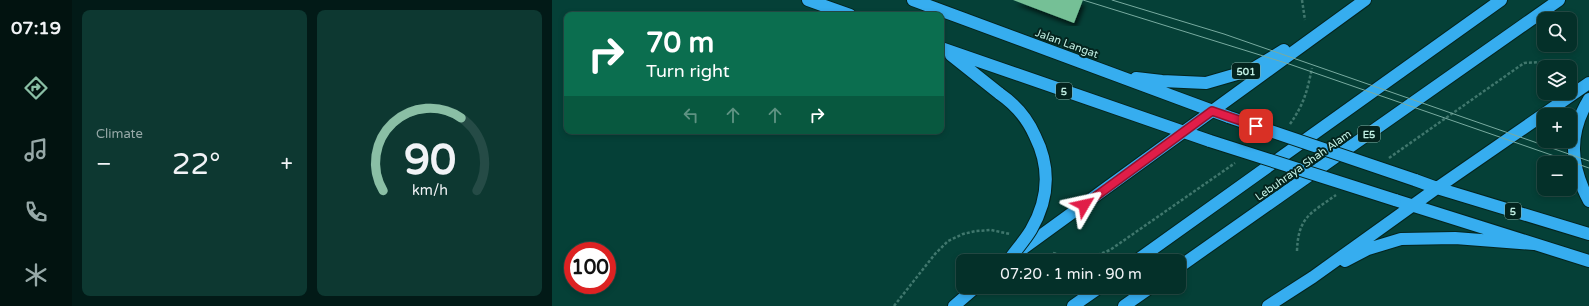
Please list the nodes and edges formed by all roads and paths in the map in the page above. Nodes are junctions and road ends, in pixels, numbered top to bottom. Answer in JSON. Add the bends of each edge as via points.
{"nodes":[{"id":1,"x":808,"y":0,"type":"edge"},
{"id":2,"x":913,"y":0,"type":"edge"},
{"id":3,"x":1302,"y":0,"type":"edge"},
{"id":4,"x":1501,"y":0,"type":"edge"},
{"id":5,"x":1559,"y":0,"type":"edge"},
{"id":6,"x":1362,"y":2,"type":"edge"},
{"id":7,"x":842,"y":12,"type":"edge"},
{"id":8,"x":1306,"y":20,"type":"dead end"},
{"id":9,"x":944,"y":50,"type":"edge"},
{"id":10,"x":944,"y":51,"type":"edge"},
{"id":11,"x":1537,"y":62,"type":"edge"},
{"id":12,"x":1312,"y":68,"type":"dead end"},
{"id":13,"x":1117,"y":76,"type":"junction"},
{"id":14,"x":1589,"y":82,"type":"edge"},
{"id":15,"x":1589,"y":99,"type":"edge"},
{"id":16,"x":1212,"y":111,"type":"junction"},
{"id":17,"x":1290,"y":124,"type":"dead end"},
{"id":18,"x":1184,"y":132,"type":"junction"},
{"id":19,"x":1239,"y":160,"type":"dead end"},
{"id":20,"x":1384,"y":161,"type":"dead end"},
{"id":21,"x":1437,"y":188,"type":"junction"},
{"id":22,"x":1340,"y":193,"type":"dead end"},
{"id":23,"x":1589,"y":201,"type":"edge"},
{"id":24,"x":1412,"y":205,"type":"junction"},
{"id":25,"x":1010,"y":234,"type":"dead end"},
{"id":26,"x":1589,"y":234,"type":"edge"},
{"id":27,"x":1534,"y":244,"type":"junction"},
{"id":28,"x":1297,"y":251,"type":"dead end"},
{"id":29,"x":1053,"y":253,"type":"dead end"},
{"id":30,"x":1013,"y":254,"type":"edge"},
{"id":31,"x":1016,"y":254,"type":"edge"},
{"id":32,"x":1146,"y":254,"type":"edge"},
{"id":33,"x":1589,"y":261,"type":"edge"},
{"id":34,"x":1186,"y":263,"type":"edge"},
{"id":35,"x":1313,"y":277,"type":"junction"},
{"id":36,"x":968,"y":294,"type":"edge"},
{"id":37,"x":1090,"y":294,"type":"edge"},
{"id":38,"x":1141,"y":294,"type":"edge"},
{"id":39,"x":894,"y":306,"type":"edge"},
{"id":40,"x":954,"y":306,"type":"edge"},
{"id":41,"x":1074,"y":306,"type":"edge"},
{"id":42,"x":1124,"y":306,"type":"edge"},
{"id":43,"x":1268,"y":306,"type":"edge"}],
"edges":[{"from":1,"to":7,"type":"highway"},
{"from":2,"to":13,"type":"highway","name":"Jalan Langat","number":"5"},
{"from":3,"to":8,"type":"path"},
{"from":4,"to":32,"type":"highway","name":"Lebuhraya Shah Alam"},
{"from":5,"to":34,"type":"highway","name":"Lebuhraya Shah Alam","number":"E5"},
{"from":6,"to":13,"type":"highway","number":"501","via":[[1251,70],[1206,83]]},
{"from":6,"to":16,"type":"highway"},
{"from":9,"to":18,"type":"highway","number":"5"},
{"from":10,"to":30,"type":"highway","bridge":true,"via":[[1011,102],[1028,121],[1040,146],[1047,185],[1043,202],[1031,230]]},
{"from":11,"to":20,"type":"path","via":[[1524,63]]},
{"from":12,"to":17,"type":"path","via":[[1301,109]]},
{"from":13,"to":16,"type":"highway","name":"Jalan Langat","number":"5"},
{"from":14,"to":21,"type":"highway"},
{"from":15,"to":23,"type":"highway","via":[[1580,114],[1574,147],[1580,185]]},
{"from":16,"to":18,"type":"highway"},
{"from":16,"to":21,"type":"highway","number":"5","bridge":true},
{"from":18,"to":24,"type":"highway","number":"5","bridge":true},
{"from":18,"to":31,"type":"highway"},
{"from":19,"to":29,"type":"path","via":[[1110,250],[1095,257],[1082,258]]},
{"from":21,"to":24,"type":"highway"},
{"from":21,"to":26,"type":"highway","number":"5"},
{"from":22,"to":28,"type":"path","via":[[1308,215],[1298,237]]},
{"from":24,"to":27,"type":"highway","number":"5"},
{"from":24,"to":35,"type":"highway"},
{"from":25,"to":39,"type":"path","via":[[991,230],[976,231],[948,241]]},
{"from":27,"to":33,"type":"highway","number":"5"},
{"from":27,"to":35,"type":"highway","via":[[1455,238],[1400,240],[1368,249]]},
{"from":35,"to":43,"type":"highway"},
{"from":36,"to":40,"type":"highway"},
{"from":37,"to":41,"type":"highway"},
{"from":38,"to":42,"type":"highway"}]}
